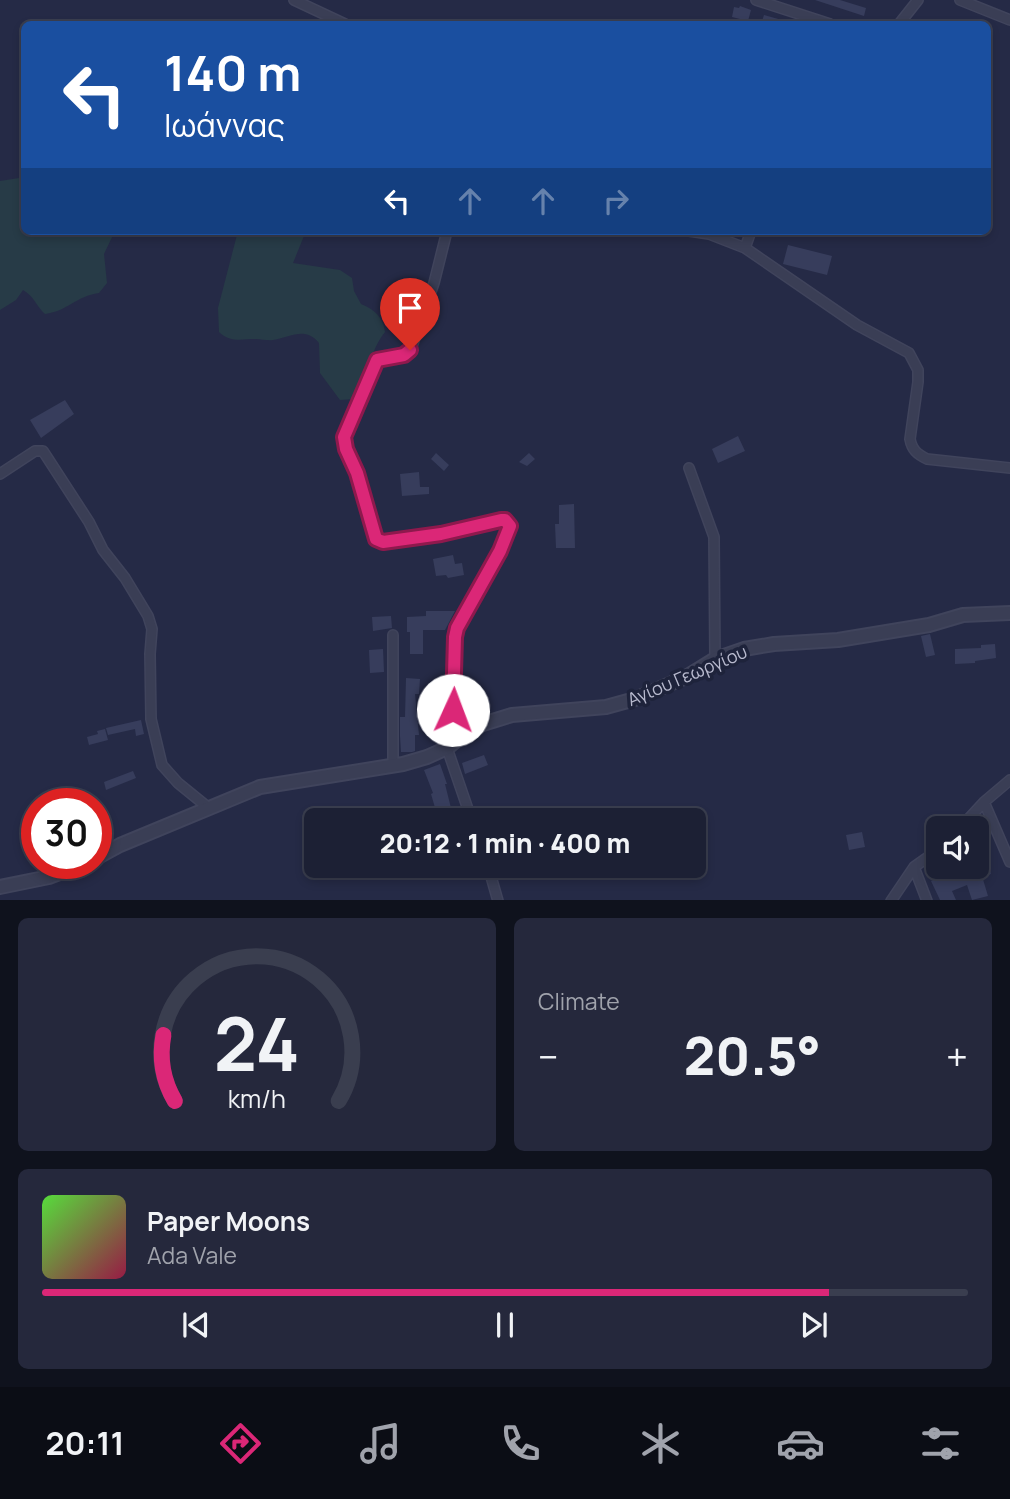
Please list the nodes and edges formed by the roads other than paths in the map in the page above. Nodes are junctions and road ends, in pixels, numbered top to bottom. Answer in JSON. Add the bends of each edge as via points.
{"nodes":[{"id":1,"x":294,"y":0,"type":"edge"},
{"id":2,"x":756,"y":0,"type":"edge"},
{"id":3,"x":918,"y":0,"type":"edge"},
{"id":4,"x":960,"y":0,"type":"edge"},
{"id":5,"x":1010,"y":20,"type":"edge"},
{"id":6,"x":339,"y":21,"type":"edge"},
{"id":7,"x":821,"y":21,"type":"edge"},
{"id":8,"x":902,"y":21,"type":"edge"},
{"id":9,"x":446,"y":235,"type":"edge"},
{"id":10,"x":712,"y":235,"type":"edge"},
{"id":11,"x":750,"y":235,"type":"edge"},
{"id":12,"x":745,"y":248,"type":"junction"},
{"id":13,"x":689,"y":468,"type":"dead end"},
{"id":14,"x":1010,"y":468,"type":"edge"},
{"id":15,"x":0,"y":474,"type":"edge"},
{"id":16,"x":1010,"y":613,"type":"edge"},
{"id":17,"x":393,"y":635,"type":"dead end"},
{"id":18,"x":715,"y":659,"type":"junction"},
{"id":19,"x":451,"y":743,"type":"junction"},
{"id":20,"x":393,"y":766,"type":"junction"},
{"id":21,"x":1010,"y":780,"type":"edge"},
{"id":22,"x":984,"y":802,"type":"junction"},
{"id":23,"x":210,"y":808,"type":"junction"},
{"id":24,"x":468,"y":808,"type":"edge"},
{"id":25,"x":971,"y":816,"type":"edge"},
{"id":26,"x":112,"y":849,"type":"edge"},
{"id":27,"x":926,"y":858,"type":"edge"},
{"id":28,"x":1010,"y":862,"type":"edge"},
{"id":29,"x":914,"y":867,"type":"junction"},
{"id":30,"x":491,"y":878,"type":"edge"},
{"id":31,"x":39,"y":879,"type":"edge"},
{"id":32,"x":0,"y":887,"type":"edge"},
{"id":33,"x":498,"y":900,"type":"edge"},
{"id":34,"x":892,"y":900,"type":"edge"},
{"id":35,"x":927,"y":900,"type":"edge"}],
"edges":[{"from":1,"to":6,"type":"street"},
{"from":2,"to":7,"type":"street"},
{"from":3,"to":8,"type":"street"},
{"from":4,"to":5,"type":"street"},
{"from":9,"to":19,"type":"street","via":[[410,352],[377,360],[344,437],[380,542],[501,520],[510,526],[455,637]]},
{"from":10,"to":12,"type":"street"},
{"from":11,"to":12,"type":"street"},
{"from":12,"to":14,"type":"street","via":[[857,325],[909,354],[918,370],[910,439],[919,455]]},
{"from":13,"to":18,"type":"street","via":[[714,537]]},
{"from":15,"to":23,"type":"street","via":[[35,451],[43,451],[125,578],[152,629],[151,719],[162,765]]},
{"from":16,"to":18,"type":"street","name":"Αγίου Γεωργίου","via":[[963,615],[838,640],[758,645]]},
{"from":17,"to":20,"type":"street"},
{"from":18,"to":19,"type":"street","name":"Αγίου Γεωργίου","via":[[635,699],[606,707],[512,715],[472,727]]},
{"from":19,"to":20,"type":"street","name":"Αγίου Γεωργίου","via":[[427,757]]},
{"from":19,"to":24,"type":"street"},
{"from":20,"to":23,"type":"street","name":"Αγίου Γεωργίου","via":[[260,787]]},
{"from":21,"to":22,"type":"street"},
{"from":22,"to":25,"type":"street"},
{"from":22,"to":28,"type":"street"},
{"from":23,"to":26,"type":"street","name":"Αγίου Γεωργίου"},
{"from":27,"to":29,"type":"street"},
{"from":29,"to":34,"type":"street"},
{"from":29,"to":35,"type":"street"},
{"from":30,"to":33,"type":"street"},
{"from":31,"to":32,"type":"street"}]}
